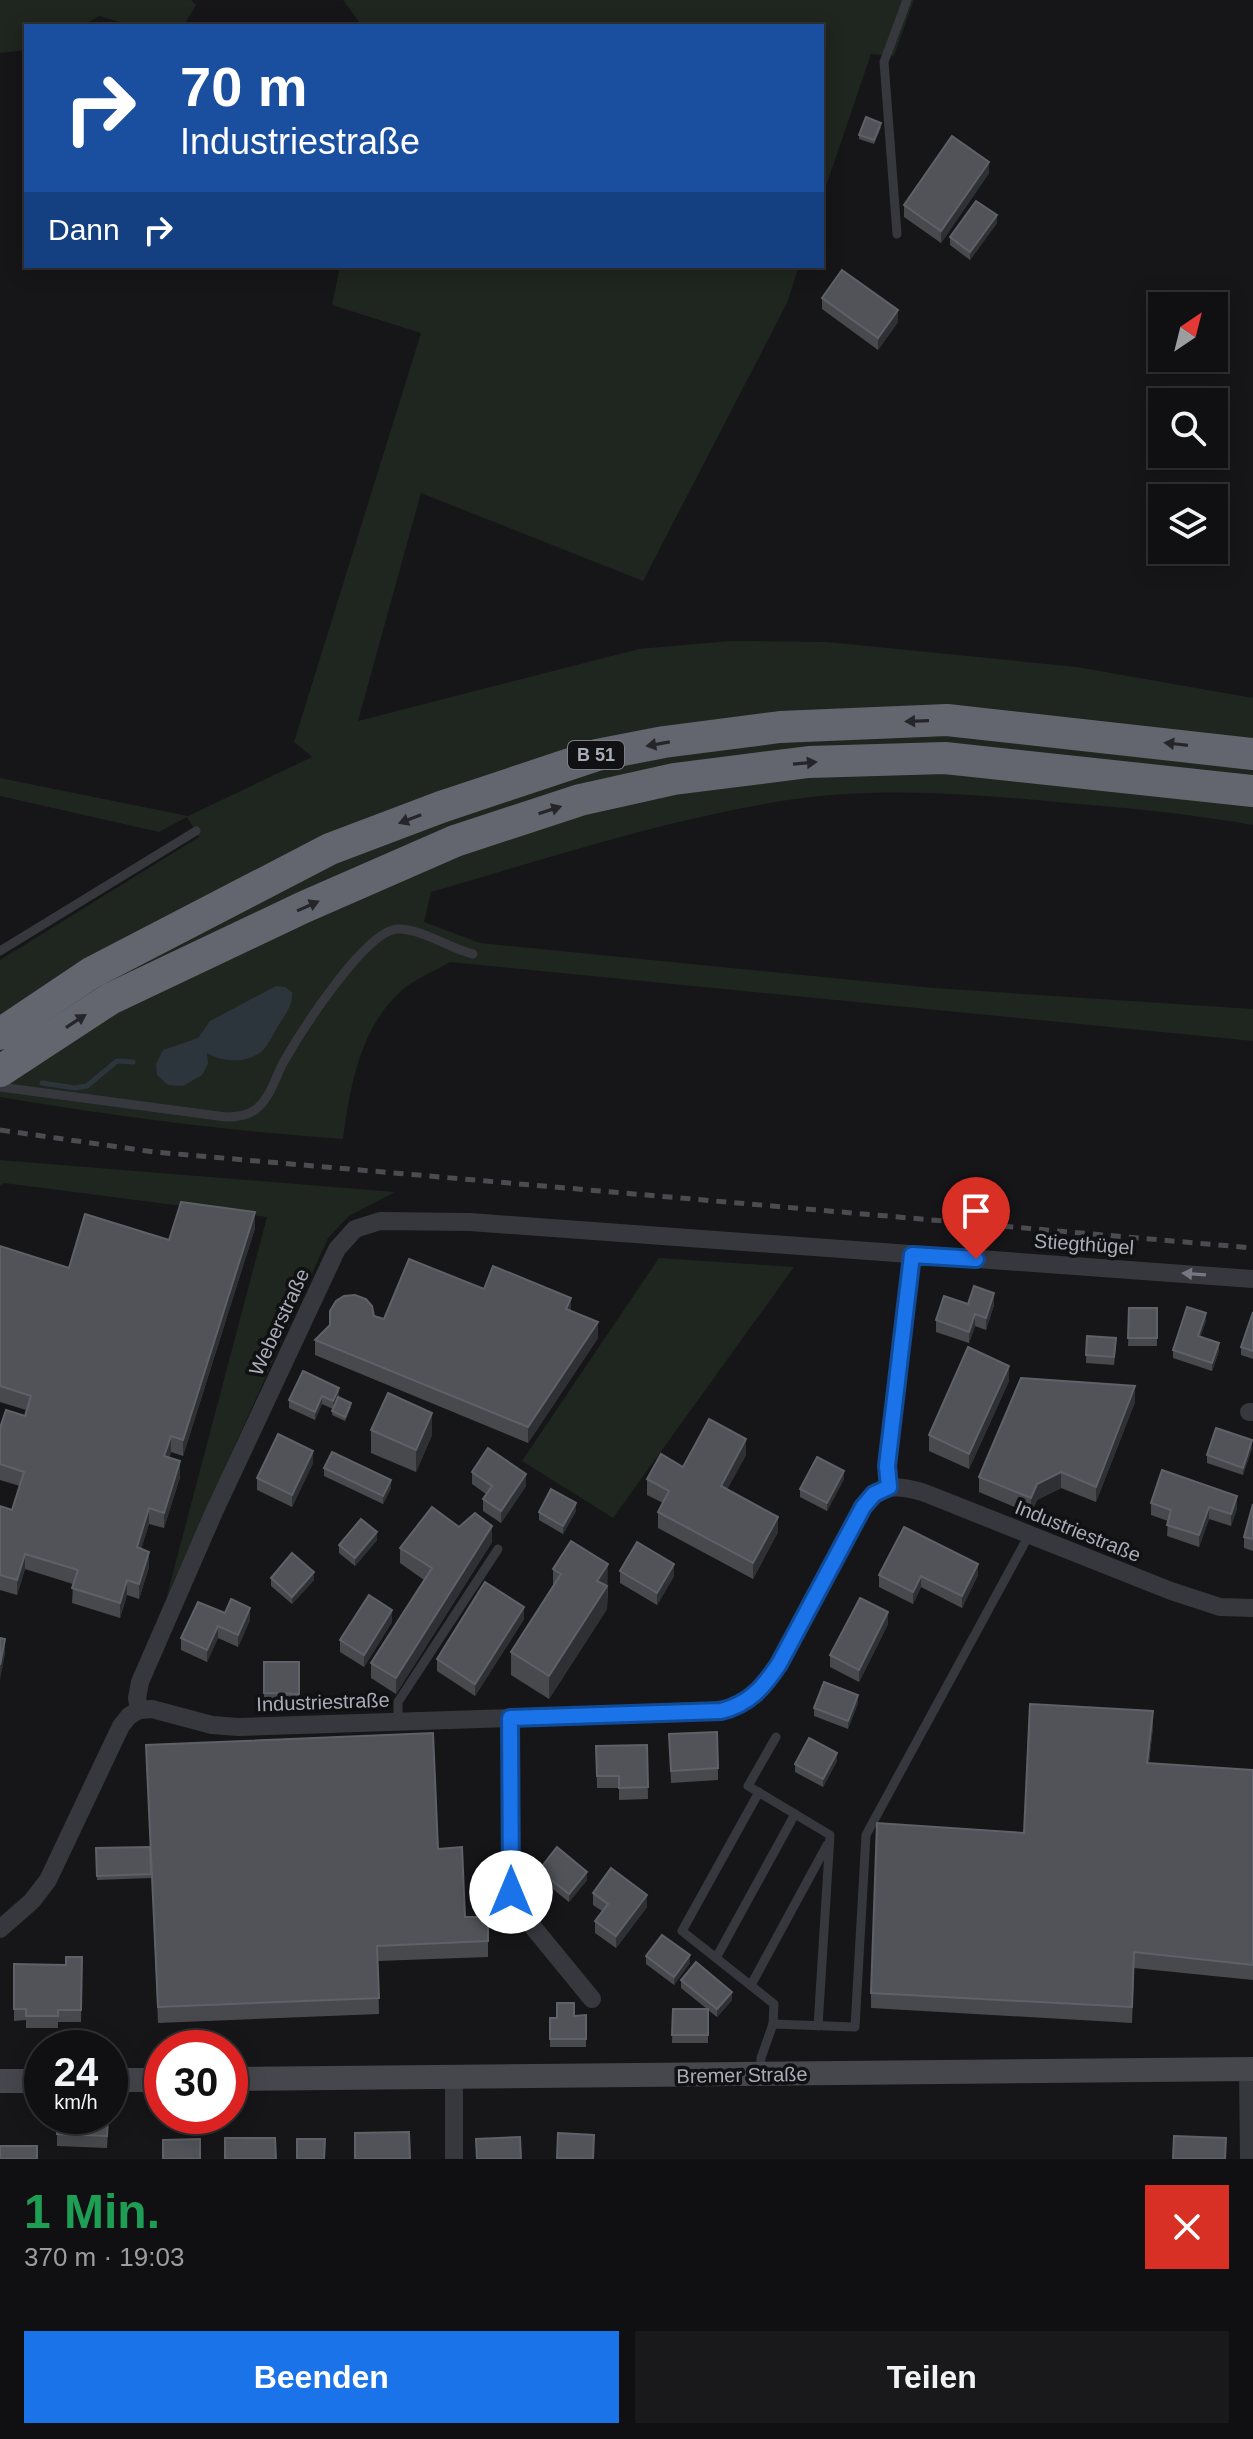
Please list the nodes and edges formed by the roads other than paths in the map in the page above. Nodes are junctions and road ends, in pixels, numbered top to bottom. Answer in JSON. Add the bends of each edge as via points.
{"nodes":[{"id":1,"x":907,"y":0,"type":"edge"},
{"id":2,"x":897,"y":234,"type":"dead end"},
{"id":3,"x":1253,"y":754,"type":"edge"},
{"id":4,"x":1253,"y":791,"type":"edge"},
{"id":5,"x":196,"y":831,"type":"dead end"},
{"id":6,"x":0,"y":951,"type":"edge"},
{"id":7,"x":473,"y":954,"type":"dead end"},
{"id":8,"x":0,"y":1034,"type":"edge"},
{"id":9,"x":3,"y":1074,"type":"edge"},
{"id":10,"x":912,"y":1255,"type":"junction"},
{"id":11,"x":1253,"y":1279,"type":"edge"},
{"id":12,"x":889,"y":1487,"type":"junction"},
{"id":13,"x":1029,"y":1535,"type":"junction"},
{"id":14,"x":498,"y":1549,"type":"dead end"},
{"id":15,"x":1253,"y":1608,"type":"edge"},
{"id":16,"x":139,"y":1710,"type":"junction"},
{"id":17,"x":510,"y":1718,"type":"junction"},
{"id":18,"x":398,"y":1722,"type":"junction"},
{"id":19,"x":776,"y":1737,"type":"dead end"},
{"id":20,"x":759,"y":1792,"type":"junction"},
{"id":21,"x":795,"y":1814,"type":"junction"},
{"id":22,"x":829,"y":1842,"type":"junction"},
{"id":23,"x":0,"y":1929,"type":"edge"},
{"id":24,"x":716,"y":1958,"type":"junction"},
{"id":25,"x":751,"y":1985,"type":"junction"},
{"id":26,"x":592,"y":1999,"type":"dead end"},
{"id":27,"x":773,"y":2024,"type":"junction"},
{"id":28,"x":818,"y":2026,"type":"junction"},
{"id":29,"x":1251,"y":2069,"type":"edge"},
{"id":30,"x":762,"y":2075,"type":"junction"},
{"id":31,"x":454,"y":2077,"type":"junction"},
{"id":32,"x":248,"y":2079,"type":"edge"},
{"id":33,"x":0,"y":2081,"type":"edge"},
{"id":34,"x":24,"y":2081,"type":"edge"},
{"id":35,"x":454,"y":2159,"type":"edge"},
{"id":36,"x":1249,"y":2159,"type":"edge"}],
"edges":[{"from":1,"to":2,"type":"lane","via":[[884,62]]},
{"from":3,"to":8,"type":"highway","number":"B 51","one_way":true,"via":[[947,720],[780,727],[597,755],[330,849],[91,973]]},
{"from":9,"to":4,"type":"highway","number":"B 51","one_way":true,"via":[[110,999],[455,841],[580,800],[674,779],[809,762],[945,758]]},
{"from":5,"to":6,"type":"lane"},
{"from":7,"to":9,"type":"lane","via":[[408,929],[385,932],[305,1025],[257,1109],[241,1117]]},
{"from":11,"to":10,"type":"street","name":"Stiegthügel","one_way":true},
{"from":10,"to":12,"type":"street","via":[[885,1433]]},
{"from":10,"to":16,"type":"street","name":"Weberstraße","via":[[470,1222],[380,1221],[355,1229],[337,1249],[214,1512],[140,1682]]},
{"from":12,"to":13,"type":"street","name":"Industriestraße","via":[[925,1493]]},
{"from":12,"to":17,"type":"street","name":"Industriestraße","via":[[863,1507],[779,1664],[752,1699],[721,1711]]},
{"from":13,"to":15,"type":"street","name":"Industriestraße","via":[[1220,1607]]},
{"from":13,"to":28,"type":"lane","via":[[866,1835],[855,2027]]},
{"from":14,"to":18,"type":"lane","via":[[398,1702]]},
{"from":16,"to":18,"type":"street","name":"Industriestraße","via":[[238,1727]]},
{"from":16,"to":23,"type":"street","via":[[121,1726],[48,1880]]},
{"from":17,"to":18,"type":"street","name":"Industriestraße"},
{"from":17,"to":26,"type":"street","via":[[511,1892],[519,1910]]},
{"from":19,"to":20,"type":"lane","via":[[748,1786]]},
{"from":20,"to":21,"type":"lane"},
{"from":20,"to":24,"type":"lane","via":[[682,1931]]},
{"from":21,"to":22,"type":"lane","via":[[830,1835]]},
{"from":21,"to":24,"type":"lane"},
{"from":22,"to":25,"type":"lane"},
{"from":22,"to":28,"type":"lane"},
{"from":24,"to":25,"type":"lane"},
{"from":25,"to":27,"type":"lane","via":[[774,2004]]},
{"from":27,"to":28,"type":"lane"},
{"from":27,"to":30,"type":"lane","via":[[761,2058]]},
{"from":29,"to":30,"type":"street","name":"Bremer Straße"},
{"from":29,"to":36,"type":"street"},
{"from":30,"to":31,"type":"street","name":"Bremer Straße"},
{"from":31,"to":32,"type":"street","name":"Bremer Straße"},
{"from":31,"to":35,"type":"street"},
{"from":33,"to":34,"type":"street"}]}
